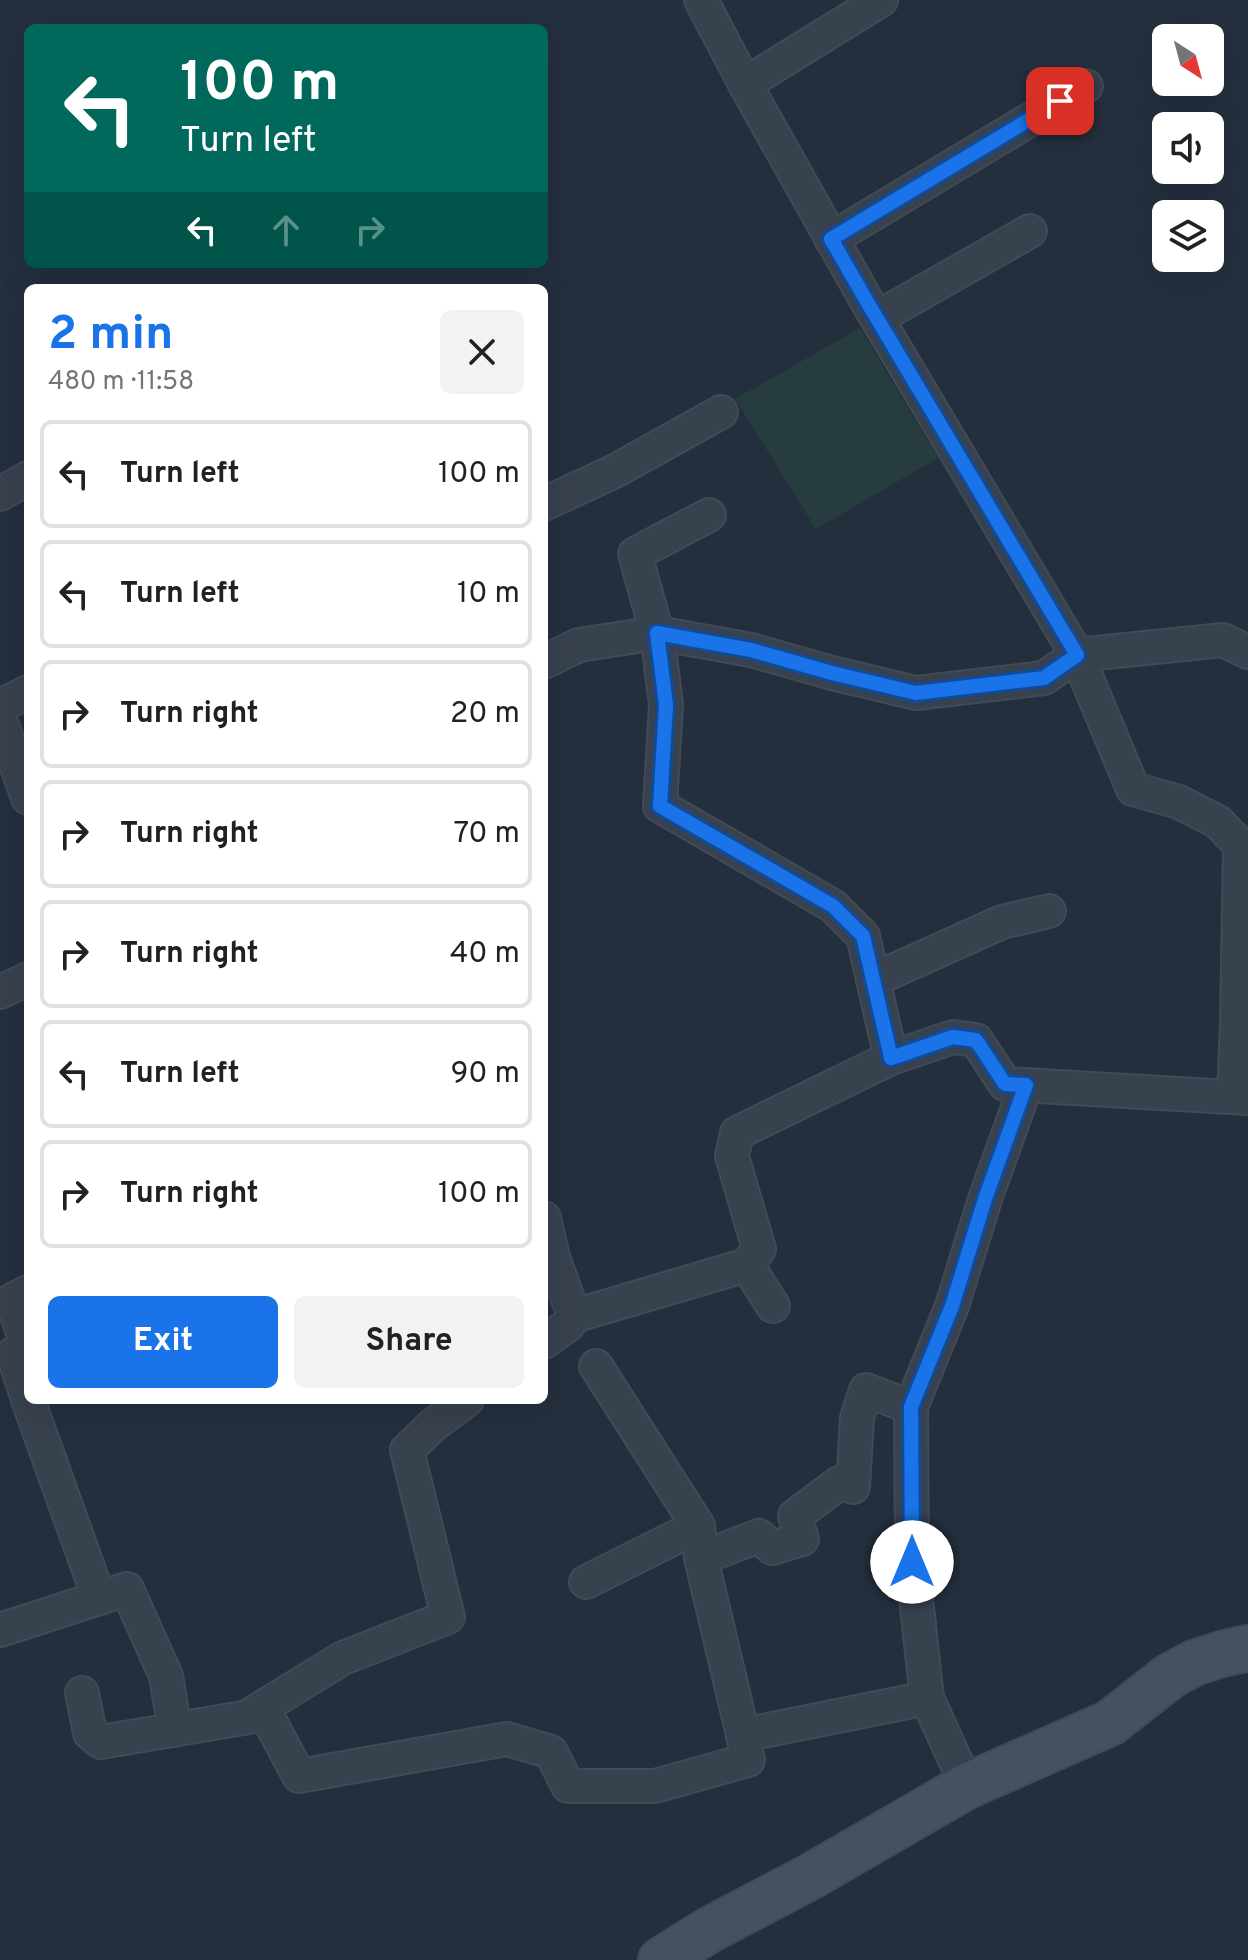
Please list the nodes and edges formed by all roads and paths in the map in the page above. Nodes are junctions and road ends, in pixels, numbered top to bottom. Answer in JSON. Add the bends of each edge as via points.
{"nodes":[{"id":1,"x":701,"y":0,"type":"edge"},
{"id":2,"x":881,"y":0,"type":"edge"},
{"id":3,"x":745,"y":84,"type":"junction"},
{"id":4,"x":1086,"y":86,"type":"dead end"},
{"id":5,"x":1030,"y":231,"type":"dead end"},
{"id":6,"x":831,"y":239,"type":"junction"},
{"id":7,"x":877,"y":318,"type":"junction"},
{"id":8,"x":721,"y":412,"type":"dead end"},
{"id":9,"x":24,"y":480,"type":"edge"},
{"id":10,"x":0,"y":494,"type":"edge"},
{"id":11,"x":548,"y":502,"type":"edge"},
{"id":12,"x":709,"y":515,"type":"dead end"},
{"id":13,"x":657,"y":633,"type":"junction"},
{"id":14,"x":1248,"y":652,"type":"edge"},
{"id":15,"x":1077,"y":655,"type":"junction"},
{"id":16,"x":548,"y":660,"type":"edge"},
{"id":17,"x":24,"y":694,"type":"edge"},
{"id":18,"x":0,"y":706,"type":"edge"},
{"id":19,"x":0,"y":719,"type":"edge"},
{"id":20,"x":24,"y":787,"type":"edge"},
{"id":21,"x":1049,"y":911,"type":"dead end"},
{"id":22,"x":873,"y":980,"type":"junction"},
{"id":23,"x":24,"y":981,"type":"edge"},
{"id":24,"x":0,"y":992,"type":"edge"},
{"id":25,"x":1243,"y":1019,"type":"edge"},
{"id":26,"x":891,"y":1058,"type":"junction"},
{"id":27,"x":1026,"y":1085,"type":"junction"},
{"id":28,"x":1241,"y":1097,"type":"edge"},
{"id":29,"x":548,"y":1235,"type":"edge"},
{"id":30,"x":747,"y":1265,"type":"junction"},
{"id":31,"x":24,"y":1294,"type":"edge"},
{"id":32,"x":773,"y":1306,"type":"dead end"},
{"id":33,"x":574,"y":1316,"type":"junction"},
{"id":34,"x":24,"y":1336,"type":"edge"},
{"id":35,"x":548,"y":1339,"type":"edge"},
{"id":36,"x":24,"y":1350,"type":"edge"},
{"id":37,"x":596,"y":1366,"type":"dead end"},
{"id":38,"x":24,"y":1388,"type":"edge"},
{"id":39,"x":29,"y":1404,"type":"edge"},
{"id":40,"x":462,"y":1404,"type":"edge"},
{"id":41,"x":911,"y":1407,"type":"junction"},
{"id":42,"x":698,"y":1526,"type":"junction"},
{"id":43,"x":701,"y":1558,"type":"junction"},
{"id":44,"x":586,"y":1582,"type":"dead end"},
{"id":45,"x":99,"y":1598,"type":"junction"},
{"id":46,"x":0,"y":1630,"type":"edge"},
{"id":47,"x":1248,"y":1648,"type":"edge"},
{"id":48,"x":82,"y":1693,"type":"dead end"},
{"id":49,"x":927,"y":1698,"type":"junction"},
{"id":50,"x":247,"y":1717,"type":"junction"},
{"id":51,"x":175,"y":1730,"type":"junction"},
{"id":52,"x":743,"y":1735,"type":"junction"},
{"id":53,"x":967,"y":1786,"type":"junction"},
{"id":54,"x":661,"y":1960,"type":"edge"}],
"edges":[{"from":1,"to":3,"type":"street"},
{"from":2,"to":3,"type":"street"},
{"from":3,"to":6,"type":"street"},
{"from":4,"to":6,"type":"street"},
{"from":5,"to":7,"type":"street"},
{"from":6,"to":7,"type":"street"},
{"from":7,"to":15,"type":"street"},
{"from":8,"to":11,"type":"street"},
{"from":9,"to":10,"type":"street"},
{"from":12,"to":13,"type":"street","via":[[635,554]]},
{"from":13,"to":15,"type":"street","via":[[751,650],[916,693],[1044,678]]},
{"from":13,"to":16,"type":"street","via":[[579,645]]},
{"from":13,"to":22,"type":"street","via":[[666,705],[660,806],[833,906],[863,936]]},
{"from":14,"to":15,"type":"street","via":[[1223,640]]},
{"from":15,"to":25,"type":"street","via":[[1133,789],[1179,802],[1218,822],[1240,845]]},
{"from":17,"to":18,"type":"street"},
{"from":19,"to":20,"type":"street"},
{"from":21,"to":22,"type":"street","via":[[1002,922]]},
{"from":22,"to":26,"type":"street"},
{"from":23,"to":24,"type":"street"},
{"from":25,"to":28,"type":"street"},
{"from":26,"to":27,"type":"street","via":[[953,1037],[976,1040],[1005,1084]]},
{"from":26,"to":30,"type":"street","via":[[737,1133],[732,1156],[759,1249]]},
{"from":27,"to":28,"type":"street"},
{"from":27,"to":41,"type":"street","via":[[952,1306]]},
{"from":29,"to":33,"type":"street"},
{"from":30,"to":32,"type":"street"},
{"from":30,"to":33,"type":"street"},
{"from":31,"to":34,"type":"street","via":[[12,1300]]},
{"from":33,"to":35,"type":"street"},
{"from":36,"to":38,"type":"street","via":[[13,1354]]},
{"from":37,"to":42,"type":"street"},
{"from":39,"to":45,"type":"street"},
{"from":40,"to":50,"type":"street","via":[[407,1450],[448,1617],[343,1658]]},
{"from":41,"to":43,"type":"street","via":[[866,1390],[857,1418],[853,1487],[839,1483],[795,1516],[802,1539],[772,1548],[759,1536]]},
{"from":41,"to":49,"type":"street","via":[[912,1562]]},
{"from":42,"to":43,"type":"street"},
{"from":42,"to":44,"type":"street"},
{"from":43,"to":52,"type":"street"},
{"from":45,"to":46,"type":"street"},
{"from":45,"to":51,"type":"street","via":[[127,1589],[166,1676]]},
{"from":47,"to":53,"type":"street","via":[[1194,1663],[1110,1723]]},
{"from":48,"to":51,"type":"street","via":[[90,1733],[101,1742]]},
{"from":49,"to":52,"type":"street"},
{"from":49,"to":53,"type":"street"},
{"from":50,"to":51,"type":"street"},
{"from":50,"to":52,"type":"street","via":[[266,1714],[299,1776],[507,1739],[551,1752],[568,1786],[655,1786],[748,1760]]},
{"from":53,"to":54,"type":"street"}]}
